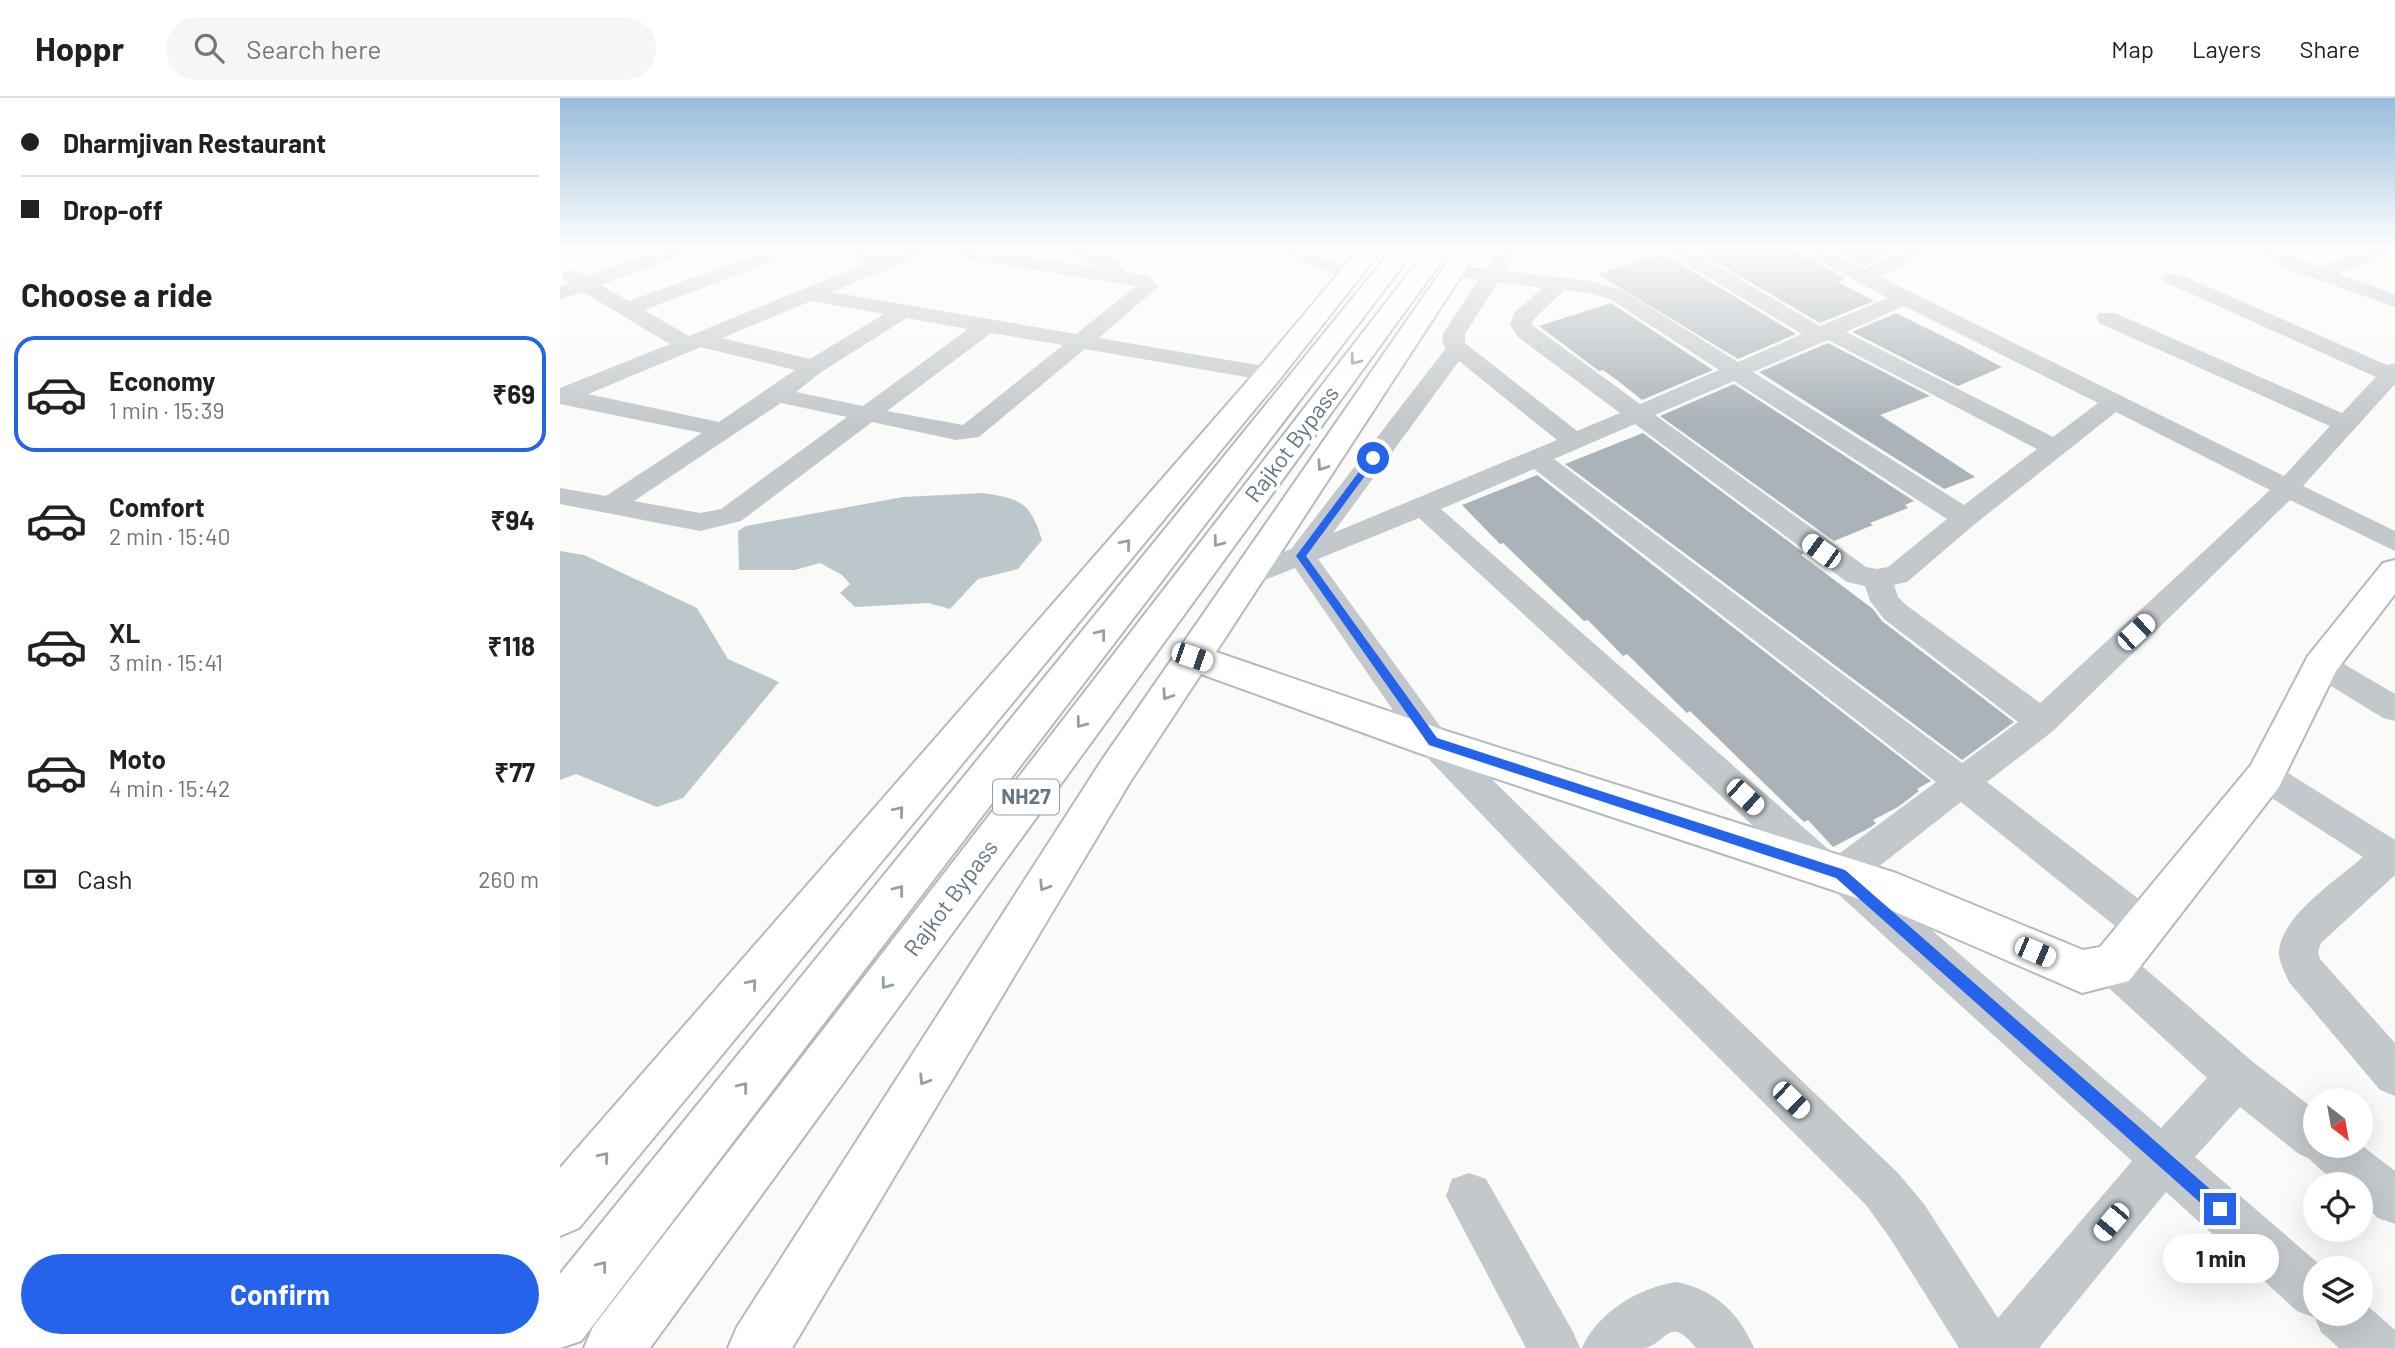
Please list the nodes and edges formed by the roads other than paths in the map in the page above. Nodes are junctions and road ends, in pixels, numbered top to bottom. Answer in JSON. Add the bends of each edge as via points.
{"nodes":[{"id":1,"x":621,"y":305,"type":"edge"},
{"id":2,"x":637,"y":305,"type":"edge"},
{"id":3,"x":786,"y":305,"type":"edge"},
{"id":4,"x":862,"y":305,"type":"edge"},
{"id":5,"x":1127,"y":305,"type":"edge"},
{"id":6,"x":1326,"y":305,"type":"edge"},
{"id":7,"x":1360,"y":305,"type":"edge"},
{"id":8,"x":1429,"y":305,"type":"edge"},
{"id":9,"x":1433,"y":305,"type":"edge"},
{"id":10,"x":1458,"y":305,"type":"edge"},
{"id":11,"x":1535,"y":305,"type":"edge"},
{"id":12,"x":1633,"y":305,"type":"edge"},
{"id":13,"x":1775,"y":305,"type":"edge"},
{"id":14,"x":1888,"y":305,"type":"edge"},
{"id":15,"x":1920,"y":305,"type":"edge"},
{"id":16,"x":2236,"y":305,"type":"edge"},
{"id":17,"x":627,"y":309,"type":"junction"},
{"id":18,"x":900,"y":313,"type":"junction"},
{"id":19,"x":2107,"y":318,"type":"dead end"},
{"id":20,"x":986,"y":326,"type":"junction"},
{"id":21,"x":1824,"y":333,"type":"junction"},
{"id":22,"x":1084,"y":342,"type":"junction"},
{"id":23,"x":694,"y":343,"type":"junction"},
{"id":24,"x":1457,"y":348,"type":"junction"},
{"id":25,"x":813,"y":367,"type":"junction"},
{"id":26,"x":1737,"y":371,"type":"junction"},
{"id":27,"x":2393,"y":373,"type":"edge"},
{"id":28,"x":1269,"y":374,"type":"junction"},
{"id":29,"x":778,"y":395,"type":"junction"},
{"id":30,"x":561,"y":396,"type":"edge"},
{"id":31,"x":2114,"y":402,"type":"junction"},
{"id":32,"x":866,"y":415,"type":"junction"},
{"id":33,"x":1636,"y":415,"type":"junction"},
{"id":34,"x":1356,"y":416,"type":"junction"},
{"id":35,"x":1402,"y":420,"type":"junction"},
{"id":36,"x":2346,"y":424,"type":"junction"},
{"id":37,"x":722,"y":429,"type":"junction"},
{"id":38,"x":1574,"y":442,"type":"junction"},
{"id":39,"x":2054,"y":448,"type":"junction"},
{"id":40,"x":1536,"y":458,"type":"junction"},
{"id":41,"x":2287,"y":488,"type":"junction"},
{"id":42,"x":560,"y":496,"type":"edge"},
{"id":43,"x":609,"y":506,"type":"junction"},
{"id":44,"x":1423,"y":507,"type":"junction"},
{"id":45,"x":1965,"y":518,"type":"junction"},
{"id":46,"x":2395,"y":542,"type":"edge"},
{"id":47,"x":1301,"y":556,"type":"junction"},
{"id":48,"x":2395,"y":571,"type":"edge"},
{"id":49,"x":1247,"y":577,"type":"junction"},
{"id":50,"x":1877,"y":579,"type":"junction"},
{"id":51,"x":1192,"y":657,"type":"junction"},
{"id":52,"x":2321,"y":665,"type":"junction"},
{"id":53,"x":2388,"y":696,"type":"edge"},
{"id":54,"x":2041,"y":722,"type":"junction"},
{"id":55,"x":1433,"y":741,"type":"junction"},
{"id":56,"x":2265,"y":776,"type":"junction"},
{"id":57,"x":1961,"y":782,"type":"junction"},
{"id":58,"x":2393,"y":858,"type":"edge"},
{"id":59,"x":1833,"y":871,"type":"junction"},
{"id":60,"x":2144,"y":926,"type":"junction"},
{"id":61,"x":2112,"y":966,"type":"junction"},
{"id":62,"x":2392,"y":1066,"type":"edge"},
{"id":63,"x":2238,"y":1077,"type":"junction"},
{"id":64,"x":2303,"y":1128,"type":"edge"},
{"id":65,"x":2163,"y":1158,"type":"junction"},
{"id":66,"x":2341,"y":1158,"type":"edge"},
{"id":67,"x":564,"y":1189,"type":"edge"},
{"id":68,"x":1469,"y":1196,"type":"dead end"},
{"id":69,"x":2395,"y":1200,"type":"edge"},
{"id":70,"x":2303,"y":1282,"type":"edge"},
{"id":71,"x":560,"y":1320,"type":"edge"},
{"id":72,"x":2352,"y":1326,"type":"edge"},
{"id":73,"x":614,"y":1348,"type":"edge"},
{"id":74,"x":758,"y":1348,"type":"edge"},
{"id":75,"x":1554,"y":1348,"type":"edge"},
{"id":76,"x":1608,"y":1348,"type":"edge"},
{"id":77,"x":1728,"y":1348,"type":"edge"},
{"id":78,"x":1988,"y":1348,"type":"edge"},
{"id":79,"x":2006,"y":1348,"type":"edge"},
{"id":80,"x":2377,"y":1348,"type":"edge"}],
"edges":[{"from":1,"to":17,"type":"street"},
{"from":2,"to":17,"type":"street"},
{"from":3,"to":23,"type":"street"},
{"from":4,"to":18,"type":"street"},
{"from":5,"to":22,"type":"street"},
{"from":6,"to":28,"type":"main road"},
{"from":71,"to":7,"type":"main road","name":"Rajkot Bypass","number":"NH27","one_way":true},
{"from":8,"to":73,"type":"main road","name":"Rajkot Bypass","number":"NH27","one_way":true},
{"from":9,"to":34,"type":"main road"},
{"from":10,"to":24,"type":"street","via":[[1453,342]]},
{"from":11,"to":33,"type":"street","via":[[1522,318],[1526,332]]},
{"from":12,"to":26,"type":"street"},
{"from":13,"to":21,"type":"street"},
{"from":14,"to":21,"type":"street"},
{"from":15,"to":31,"type":"street"},
{"from":16,"to":27,"type":"street"},
{"from":17,"to":23,"type":"street"},
{"from":18,"to":20,"type":"street"},
{"from":18,"to":25,"type":"street"},
{"from":19,"to":36,"type":"street"},
{"from":20,"to":22,"type":"street"},
{"from":20,"to":32,"type":"street"},
{"from":21,"to":26,"type":"street"},
{"from":21,"to":39,"type":"street"},
{"from":22,"to":28,"type":"street"},
{"from":22,"to":32,"type":"street","via":[[970,432]]},
{"from":23,"to":25,"type":"street"},
{"from":23,"to":30,"type":"street"},
{"from":24,"to":35,"type":"street"},
{"from":24,"to":38,"type":"street"},
{"from":25,"to":29,"type":"street"},
{"from":26,"to":33,"type":"street"},
{"from":26,"to":45,"type":"street"},
{"from":27,"to":36,"type":"street"},
{"from":67,"to":28,"type":"main road","one_way":true},
{"from":29,"to":32,"type":"street"},
{"from":29,"to":37,"type":"street"},
{"from":30,"to":37,"type":"street"},
{"from":31,"to":39,"type":"street"},
{"from":31,"to":41,"type":"street"},
{"from":32,"to":43,"type":"street","via":[[744,507],[716,520],[700,522]]},
{"from":33,"to":38,"type":"street"},
{"from":33,"to":50,"type":"street","via":[[1841,566]]},
{"from":34,"to":35,"type":"street"},
{"from":34,"to":49,"type":"main road","one_way":true},
{"from":35,"to":47,"type":"street"},
{"from":36,"to":41,"type":"street"},
{"from":37,"to":43,"type":"street"},
{"from":38,"to":40,"type":"street"},
{"from":39,"to":45,"type":"street"},
{"from":40,"to":44,"type":"street"},
{"from":40,"to":57,"type":"street"},
{"from":41,"to":46,"type":"street"},
{"from":41,"to":54,"type":"street"},
{"from":42,"to":43,"type":"street"},
{"from":44,"to":47,"type":"street"},
{"from":44,"to":59,"type":"street"},
{"from":45,"to":50,"type":"street","via":[[1897,575]]},
{"from":47,"to":49,"type":"street"},
{"from":47,"to":55,"type":"street"},
{"from":48,"to":52,"type":"main road"},
{"from":49,"to":51,"type":"main road"},
{"from":50,"to":54,"type":"street","via":[[1885,601],[1895,612]]},
{"from":51,"to":55,"type":"main road"},
{"from":51,"to":74,"type":"main road","one_way":true,"via":[[1116,771]]},
{"from":52,"to":53,"type":"street"},
{"from":52,"to":56,"type":"main road"},
{"from":54,"to":57,"type":"street"},
{"from":55,"to":59,"type":"main road"},
{"from":55,"to":78,"type":"street","via":[[1882,1189]]},
{"from":56,"to":58,"type":"street"},
{"from":56,"to":60,"type":"main road"},
{"from":57,"to":59,"type":"street"},
{"from":57,"to":60,"type":"street"},
{"from":58,"to":62,"type":"street","via":[[2304,933],[2298,952],[2303,969]]},
{"from":59,"to":61,"type":"main road","via":[[1896,892],[2082,972]]},
{"from":59,"to":65,"type":"street"},
{"from":60,"to":61,"type":"main road"},
{"from":61,"to":63,"type":"street"},
{"from":63,"to":64,"type":"street"},
{"from":63,"to":65,"type":"street"},
{"from":65,"to":70,"type":"street"},
{"from":65,"to":79,"type":"street"},
{"from":66,"to":69,"type":"street"},
{"from":68,"to":75,"type":"street"},
{"from":72,"to":80,"type":"street"},
{"from":76,"to":77,"type":"street","via":[[1659,1308],[1682,1306],[1704,1318]]}]}
